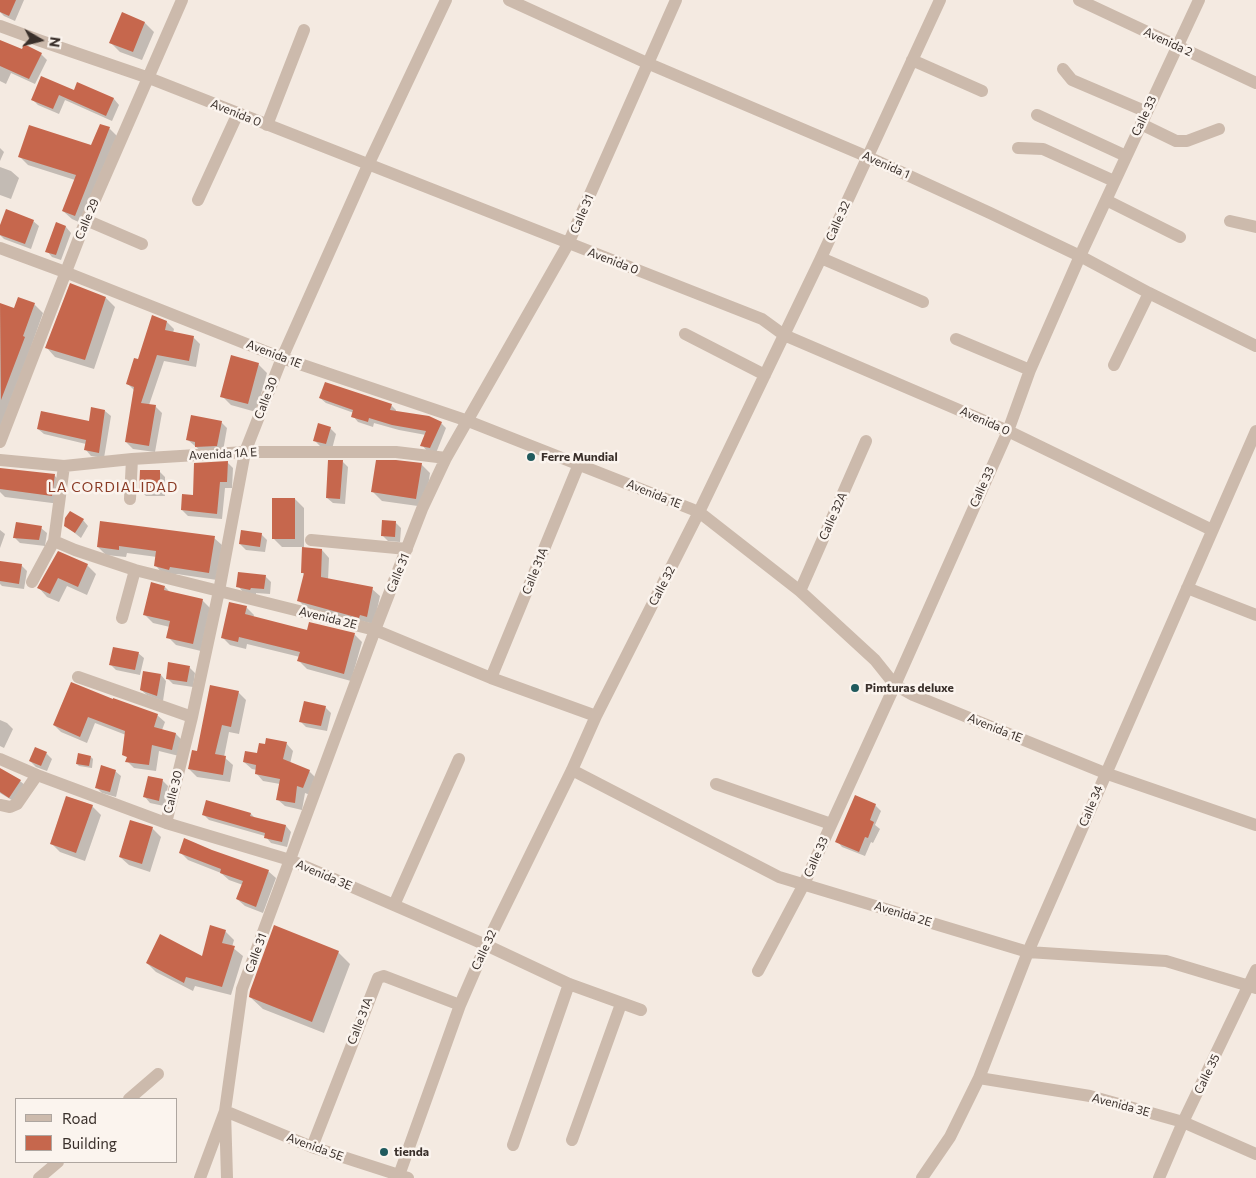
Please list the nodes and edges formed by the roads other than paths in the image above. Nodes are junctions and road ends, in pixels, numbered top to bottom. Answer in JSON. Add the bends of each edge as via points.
{"nodes":[{"id":1,"x":182,"y":0,"type":"edge"},
{"id":2,"x":446,"y":0,"type":"edge"},
{"id":3,"x":509,"y":0,"type":"edge"},
{"id":4,"x":676,"y":0,"type":"edge"},
{"id":5,"x":940,"y":0,"type":"edge"},
{"id":6,"x":1079,"y":0,"type":"edge"},
{"id":7,"x":1199,"y":0,"type":"edge"},
{"id":8,"x":0,"y":26,"type":"edge"},
{"id":9,"x":304,"y":30,"type":"dead end"},
{"id":10,"x":1177,"y":46,"type":"junction"},
{"id":11,"x":912,"y":60,"type":"junction"},
{"id":12,"x":647,"y":64,"type":"junction"},
{"id":13,"x":1063,"y":69,"type":"dead end"},
{"id":14,"x":149,"y":78,"type":"junction"},
{"id":15,"x":1256,"y":83,"type":"edge"},
{"id":16,"x":982,"y":91,"type":"dead end"},
{"id":17,"x":1146,"y":112,"type":"junction"},
{"id":18,"x":238,"y":113,"type":"junction"},
{"id":19,"x":1037,"y":115,"type":"dead end"},
{"id":20,"x":1141,"y":124,"type":"junction"},
{"id":21,"x":268,"y":125,"type":"junction"},
{"id":22,"x":1219,"y":129,"type":"dead end"},
{"id":23,"x":1018,"y":148,"type":"dead end"},
{"id":24,"x":1126,"y":156,"type":"junction"},
{"id":25,"x":868,"y":157,"type":"junction"},
{"id":26,"x":369,"y":164,"type":"junction"},
{"id":27,"x":1114,"y":181,"type":"junction"},
{"id":28,"x":198,"y":200,"type":"dead end"},
{"id":29,"x":1106,"y":200,"type":"junction"},
{"id":30,"x":86,"y":220,"type":"junction"},
{"id":31,"x":1230,"y":221,"type":"dead end"},
{"id":32,"x":1256,"y":227,"type":"edge"},
{"id":33,"x":1180,"y":237,"type":"dead end"},
{"id":34,"x":142,"y":244,"type":"dead end"},
{"id":35,"x":568,"y":244,"type":"junction"},
{"id":36,"x":0,"y":248,"type":"edge"},
{"id":37,"x":1080,"y":256,"type":"junction"},
{"id":38,"x":821,"y":258,"type":"junction"},
{"id":39,"x":66,"y":272,"type":"junction"},
{"id":40,"x":1149,"y":293,"type":"junction"},
{"id":41,"x":923,"y":302,"type":"dead end"},
{"id":42,"x":685,"y":334,"type":"dead end"},
{"id":43,"x":784,"y":335,"type":"junction"},
{"id":44,"x":956,"y":339,"type":"dead end"},
{"id":45,"x":1256,"y":346,"type":"edge"},
{"id":46,"x":282,"y":358,"type":"junction"},
{"id":47,"x":1114,"y":365,"type":"dead end"},
{"id":48,"x":1030,"y":370,"type":"junction"},
{"id":49,"x":765,"y":374,"type":"junction"},
{"id":50,"x":468,"y":421,"type":"junction"},
{"id":51,"x":1008,"y":431,"type":"junction"},
{"id":52,"x":1256,"y":431,"type":"edge"},
{"id":53,"x":866,"y":441,"type":"dead end"},
{"id":54,"x":0,"y":442,"type":"edge"},
{"id":55,"x":245,"y":452,"type":"junction"},
{"id":56,"x":446,"y":458,"type":"junction"},
{"id":57,"x":132,"y":459,"type":"junction"},
{"id":58,"x":0,"y":460,"type":"edge"},
{"id":59,"x":579,"y":464,"type":"junction"},
{"id":60,"x":64,"y":466,"type":"junction"},
{"id":61,"x":130,"y":499,"type":"dead end"},
{"id":62,"x":699,"y":512,"type":"junction"},
{"id":63,"x":1212,"y":530,"type":"junction"},
{"id":64,"x":311,"y":540,"type":"dead end"},
{"id":65,"x":54,"y":541,"type":"junction"},
{"id":66,"x":407,"y":549,"type":"junction"},
{"id":67,"x":135,"y":570,"type":"junction"},
{"id":68,"x":32,"y":582,"type":"dead end"},
{"id":69,"x":1187,"y":588,"type":"junction"},
{"id":70,"x":219,"y":591,"type":"junction"},
{"id":71,"x":800,"y":591,"type":"junction"},
{"id":72,"x":1256,"y":615,"type":"edge"},
{"id":73,"x":122,"y":618,"type":"dead end"},
{"id":74,"x":375,"y":630,"type":"junction"},
{"id":75,"x":78,"y":677,"type":"dead end"},
{"id":76,"x":491,"y":678,"type":"junction"},
{"id":77,"x":895,"y":685,"type":"junction"},
{"id":78,"x":596,"y":716,"type":"junction"},
{"id":79,"x":192,"y":717,"type":"junction"},
{"id":80,"x":0,"y":759,"type":"edge"},
{"id":81,"x":459,"y":759,"type":"dead end"},
{"id":82,"x":572,"y":770,"type":"junction"},
{"id":83,"x":1105,"y":773,"type":"junction"},
{"id":84,"x":36,"y":775,"type":"junction"},
{"id":85,"x":716,"y":784,"type":"dead end"},
{"id":86,"x":0,"y":805,"type":"edge"},
{"id":87,"x":166,"y":822,"type":"junction"},
{"id":88,"x":831,"y":824,"type":"junction"},
{"id":89,"x":1256,"y":825,"type":"edge"},
{"id":90,"x":290,"y":860,"type":"junction"},
{"id":91,"x":804,"y":884,"type":"junction"},
{"id":92,"x":394,"y":905,"type":"junction"},
{"id":93,"x":486,"y":945,"type":"junction"},
{"id":94,"x":1028,"y":952,"type":"junction"},
{"id":95,"x":1256,"y":970,"type":"edge"},
{"id":96,"x":758,"y":971,"type":"dead end"},
{"id":97,"x":569,"y":984,"type":"junction"},
{"id":98,"x":1253,"y":987,"type":"edge"},
{"id":99,"x":621,"y":1004,"type":"junction"},
{"id":100,"x":460,"y":1005,"type":"junction"},
{"id":101,"x":640,"y":1010,"type":"dead end"},
{"id":102,"x":158,"y":1074,"type":"dead end"},
{"id":103,"x":980,"y":1078,"type":"junction"},
{"id":104,"x":130,"y":1098,"type":"edge"},
{"id":105,"x":225,"y":1111,"type":"junction"},
{"id":106,"x":1183,"y":1122,"type":"junction"},
{"id":107,"x":572,"y":1140,"type":"dead end"},
{"id":108,"x":512,"y":1145,"type":"dead end"},
{"id":109,"x":312,"y":1147,"type":"junction"},
{"id":110,"x":1256,"y":1154,"type":"edge"},
{"id":111,"x":57,"y":1163,"type":"edge"},
{"id":112,"x":402,"y":1177,"type":"edge"},
{"id":113,"x":40,"y":1178,"type":"edge"},
{"id":114,"x":200,"y":1178,"type":"edge"},
{"id":115,"x":227,"y":1178,"type":"edge"},
{"id":116,"x":922,"y":1178,"type":"edge"},
{"id":117,"x":1159,"y":1178,"type":"edge"}],
"edges":[{"from":1,"to":14,"type":"street","name":"Calle 29"},
{"from":2,"to":26,"type":"street","name":"Calle 30"},
{"from":3,"to":12,"type":"street","name":"Avenida 1"},
{"from":4,"to":12,"type":"street","name":"Calle 31"},
{"from":5,"to":11,"type":"street","name":"Calle 32"},
{"from":6,"to":10,"type":"street","name":"Avenida 2"},
{"from":7,"to":10,"type":"street","name":"Calle 33"},
{"from":8,"to":14,"type":"street","name":"Avenida 0"},
{"from":9,"to":21,"type":"street"},
{"from":10,"to":15,"type":"street","name":"Avenida 2"},
{"from":10,"to":17,"type":"street","name":"Calle 33"},
{"from":11,"to":16,"type":"street"},
{"from":11,"to":25,"type":"street","name":"Calle 32"},
{"from":12,"to":25,"type":"street","name":"Avenida 1"},
{"from":12,"to":35,"type":"street","name":"Calle 31"},
{"from":13,"to":17,"type":"street","via":[[1072,80]]},
{"from":14,"to":18,"type":"street","name":"Avenida 0"},
{"from":14,"to":30,"type":"street","name":"Calle 29"},
{"from":17,"to":20,"type":"street","name":"Calle 33"},
{"from":18,"to":21,"type":"street","name":"Avenida 0"},
{"from":18,"to":28,"type":"street"},
{"from":19,"to":24,"type":"street"},
{"from":20,"to":22,"type":"street","via":[[1176,141],[1187,141]]},
{"from":20,"to":24,"type":"street","name":"Calle 33"},
{"from":21,"to":26,"type":"street","name":"Avenida 0"},
{"from":23,"to":27,"type":"street","via":[[1044,149]]},
{"from":24,"to":27,"type":"street","name":"Calle 33"},
{"from":25,"to":37,"type":"street","name":"Avenida 1"},
{"from":25,"to":38,"type":"street","name":"Calle 32"},
{"from":26,"to":35,"type":"street","name":"Avenida 0"},
{"from":26,"to":46,"type":"street","name":"Calle 30"},
{"from":27,"to":29,"type":"street","name":"Calle 33"},
{"from":29,"to":33,"type":"street"},
{"from":29,"to":37,"type":"street","name":"Calle 33"},
{"from":30,"to":34,"type":"street"},
{"from":30,"to":39,"type":"street","name":"Calle 29"},
{"from":31,"to":32,"type":"street"},
{"from":35,"to":43,"type":"street","name":"Avenida 0","via":[[762,319]]},
{"from":35,"to":50,"type":"street","name":"Calle 31"},
{"from":36,"to":39,"type":"street","name":"Avenida 1E"},
{"from":37,"to":40,"type":"street","name":"Avenida 1"},
{"from":37,"to":48,"type":"street","name":"Calle 33"},
{"from":38,"to":41,"type":"street"},
{"from":38,"to":43,"type":"street","name":"Calle 32"},
{"from":39,"to":46,"type":"street","name":"Avenida 1E"},
{"from":39,"to":54,"type":"street","name":"Calle 29"},
{"from":40,"to":45,"type":"street","name":"Avenida 1"},
{"from":40,"to":47,"type":"street"},
{"from":42,"to":49,"type":"street"},
{"from":43,"to":49,"type":"street","name":"Calle 32"},
{"from":43,"to":51,"type":"street","name":"Avenida 0"},
{"from":44,"to":48,"type":"street"},
{"from":46,"to":50,"type":"street","name":"Avenida 1E"},
{"from":46,"to":55,"type":"street","name":"Calle 30"},
{"from":48,"to":51,"type":"street","name":"Calle 33"},
{"from":49,"to":62,"type":"street","name":"Calle 32"},
{"from":50,"to":56,"type":"street","name":"Calle 31"},
{"from":50,"to":59,"type":"street","name":"Avenida 1E"},
{"from":51,"to":63,"type":"street","name":"Avenida 0"},
{"from":51,"to":77,"type":"street","name":"Calle 33"},
{"from":52,"to":63,"type":"street","name":"Calle 34"},
{"from":53,"to":71,"type":"street","name":"Calle 32A"},
{"from":55,"to":56,"type":"street","name":"Avenida 1A E","via":[[396,452]]},
{"from":55,"to":57,"type":"street","name":"Avenida 1A E"},
{"from":55,"to":70,"type":"street","name":"Calle 30"},
{"from":56,"to":66,"type":"street","name":"Calle 31"},
{"from":57,"to":60,"type":"street","name":"Avenida 1A E"},
{"from":57,"to":61,"type":"street"},
{"from":58,"to":60,"type":"street","name":"Avenida 1A E"},
{"from":59,"to":62,"type":"street","name":"Avenida 1E"},
{"from":59,"to":76,"type":"street","name":"Calle 31A"},
{"from":60,"to":65,"type":"street"},
{"from":62,"to":71,"type":"street","name":"Avenida 1E"},
{"from":62,"to":78,"type":"street","name":"Calle 32"},
{"from":63,"to":69,"type":"street","name":"Calle 34"},
{"from":64,"to":66,"type":"street"},
{"from":65,"to":67,"type":"street","name":"Avenida 2E"},
{"from":65,"to":68,"type":"street"},
{"from":66,"to":74,"type":"street","name":"Calle 31"},
{"from":67,"to":70,"type":"street","name":"Avenida 2E"},
{"from":67,"to":73,"type":"street"},
{"from":69,"to":72,"type":"street"},
{"from":69,"to":83,"type":"street","name":"Calle 34"},
{"from":70,"to":74,"type":"street","name":"Avenida 2E"},
{"from":70,"to":79,"type":"street","name":"Calle 30"},
{"from":71,"to":77,"type":"street","name":"Avenida 1E","via":[[875,660]]},
{"from":74,"to":76,"type":"street","name":"Avenida 2E"},
{"from":74,"to":90,"type":"street","name":"Calle 31"},
{"from":75,"to":79,"type":"street"},
{"from":76,"to":78,"type":"street","name":"Avenida 2E"},
{"from":77,"to":83,"type":"street","name":"Avenida 1E","via":[[912,695]]},
{"from":77,"to":88,"type":"street","name":"Calle 33"},
{"from":78,"to":82,"type":"street","name":"Calle 32"},
{"from":79,"to":87,"type":"street","name":"Calle 30"},
{"from":80,"to":84,"type":"street","name":"Avenida 3E"},
{"from":81,"to":92,"type":"street"},
{"from":82,"to":91,"type":"street","name":"Avenida 2E","via":[[779,877]]},
{"from":82,"to":93,"type":"street","name":"Calle 32"},
{"from":83,"to":89,"type":"street","name":"Avenida 1E"},
{"from":83,"to":94,"type":"street","name":"Calle 34"},
{"from":84,"to":86,"type":"street","via":[[18,804],[10,807]]},
{"from":84,"to":87,"type":"street","name":"Avenida 3E"},
{"from":85,"to":88,"type":"street"},
{"from":87,"to":90,"type":"street","name":"Avenida 3E"},
{"from":88,"to":91,"type":"street","name":"Calle 33"},
{"from":90,"to":92,"type":"street","name":"Avenida 3E"},
{"from":90,"to":105,"type":"street","name":"Calle 31","via":[[242,989]]},
{"from":91,"to":94,"type":"street","name":"Avenida 2E"},
{"from":91,"to":96,"type":"street","name":"Calle 33"},
{"from":92,"to":93,"type":"street","name":"Avenida 3E"},
{"from":93,"to":97,"type":"street","name":"Avenida 3E"},
{"from":93,"to":100,"type":"street","name":"Calle 32"},
{"from":94,"to":98,"type":"street","name":"Avenida 2E","via":[[1166,961]]},
{"from":94,"to":103,"type":"street","name":"Calle 34"},
{"from":95,"to":98,"type":"street","name":"Calle 35"},
{"from":97,"to":99,"type":"street","name":"Avenida 3E"},
{"from":97,"to":108,"type":"street"},
{"from":98,"to":106,"type":"street","name":"Calle 35"},
{"from":99,"to":101,"type":"street","name":"Avenida 3E"},
{"from":99,"to":107,"type":"street"},
{"from":100,"to":109,"type":"street","name":"Calle 31A","via":[[384,976],[378,978]]},
{"from":100,"to":112,"type":"street","name":"Calle 32"},
{"from":102,"to":104,"type":"street"},
{"from":103,"to":106,"type":"street","name":"Avenida 3E","via":[[1090,1096]]},
{"from":103,"to":116,"type":"street","name":"Calle 34","via":[[950,1137]]},
{"from":105,"to":109,"type":"street","name":"Avenida 5E"},
{"from":105,"to":114,"type":"street","name":"Calle 31"},
{"from":105,"to":115,"type":"street"},
{"from":106,"to":110,"type":"street","name":"Avenida 3E"},
{"from":106,"to":117,"type":"street","name":"Calle 35"},
{"from":109,"to":112,"type":"street","name":"Avenida 5E"},
{"from":111,"to":113,"type":"street"}]}
